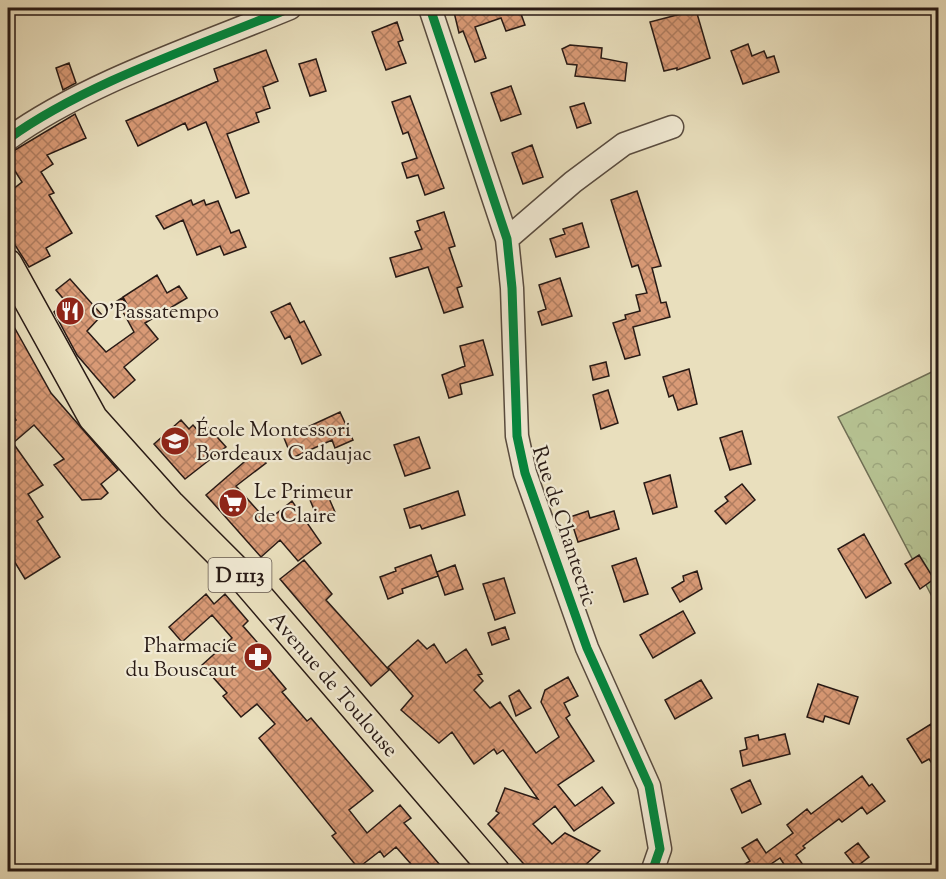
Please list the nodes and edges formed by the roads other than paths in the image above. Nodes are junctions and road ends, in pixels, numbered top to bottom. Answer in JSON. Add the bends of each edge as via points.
{"nodes":[{"id":1,"x":290,"y":8,"type":"edge"},
{"id":2,"x":430,"y":8,"type":"edge"},
{"id":3,"x":672,"y":128,"type":"dead end"},
{"id":4,"x":8,"y":139,"type":"edge"},
{"id":5,"x":507,"y":239,"type":"junction"},
{"id":6,"x":8,"y":264,"type":"edge"},
{"id":7,"x":496,"y":872,"type":"edge"},
{"id":8,"x":652,"y":872,"type":"edge"}],
"edges":[{"from":1,"to":4,"type":"street","via":[[106,85]]},
{"from":2,"to":5,"type":"street","name":"Rue de Chantecric"},
{"from":3,"to":5,"type":"street","via":[[624,144]]},
{"from":5,"to":8,"type":"street","name":"Rue de Chantecric","via":[[517,436],[525,473],[586,648],[649,786],[660,849]]},
{"from":6,"to":7,"type":"main road","name":"Avenue de Toulouse","number":"D 1113","via":[[93,418],[164,498],[237,571]]}]}
